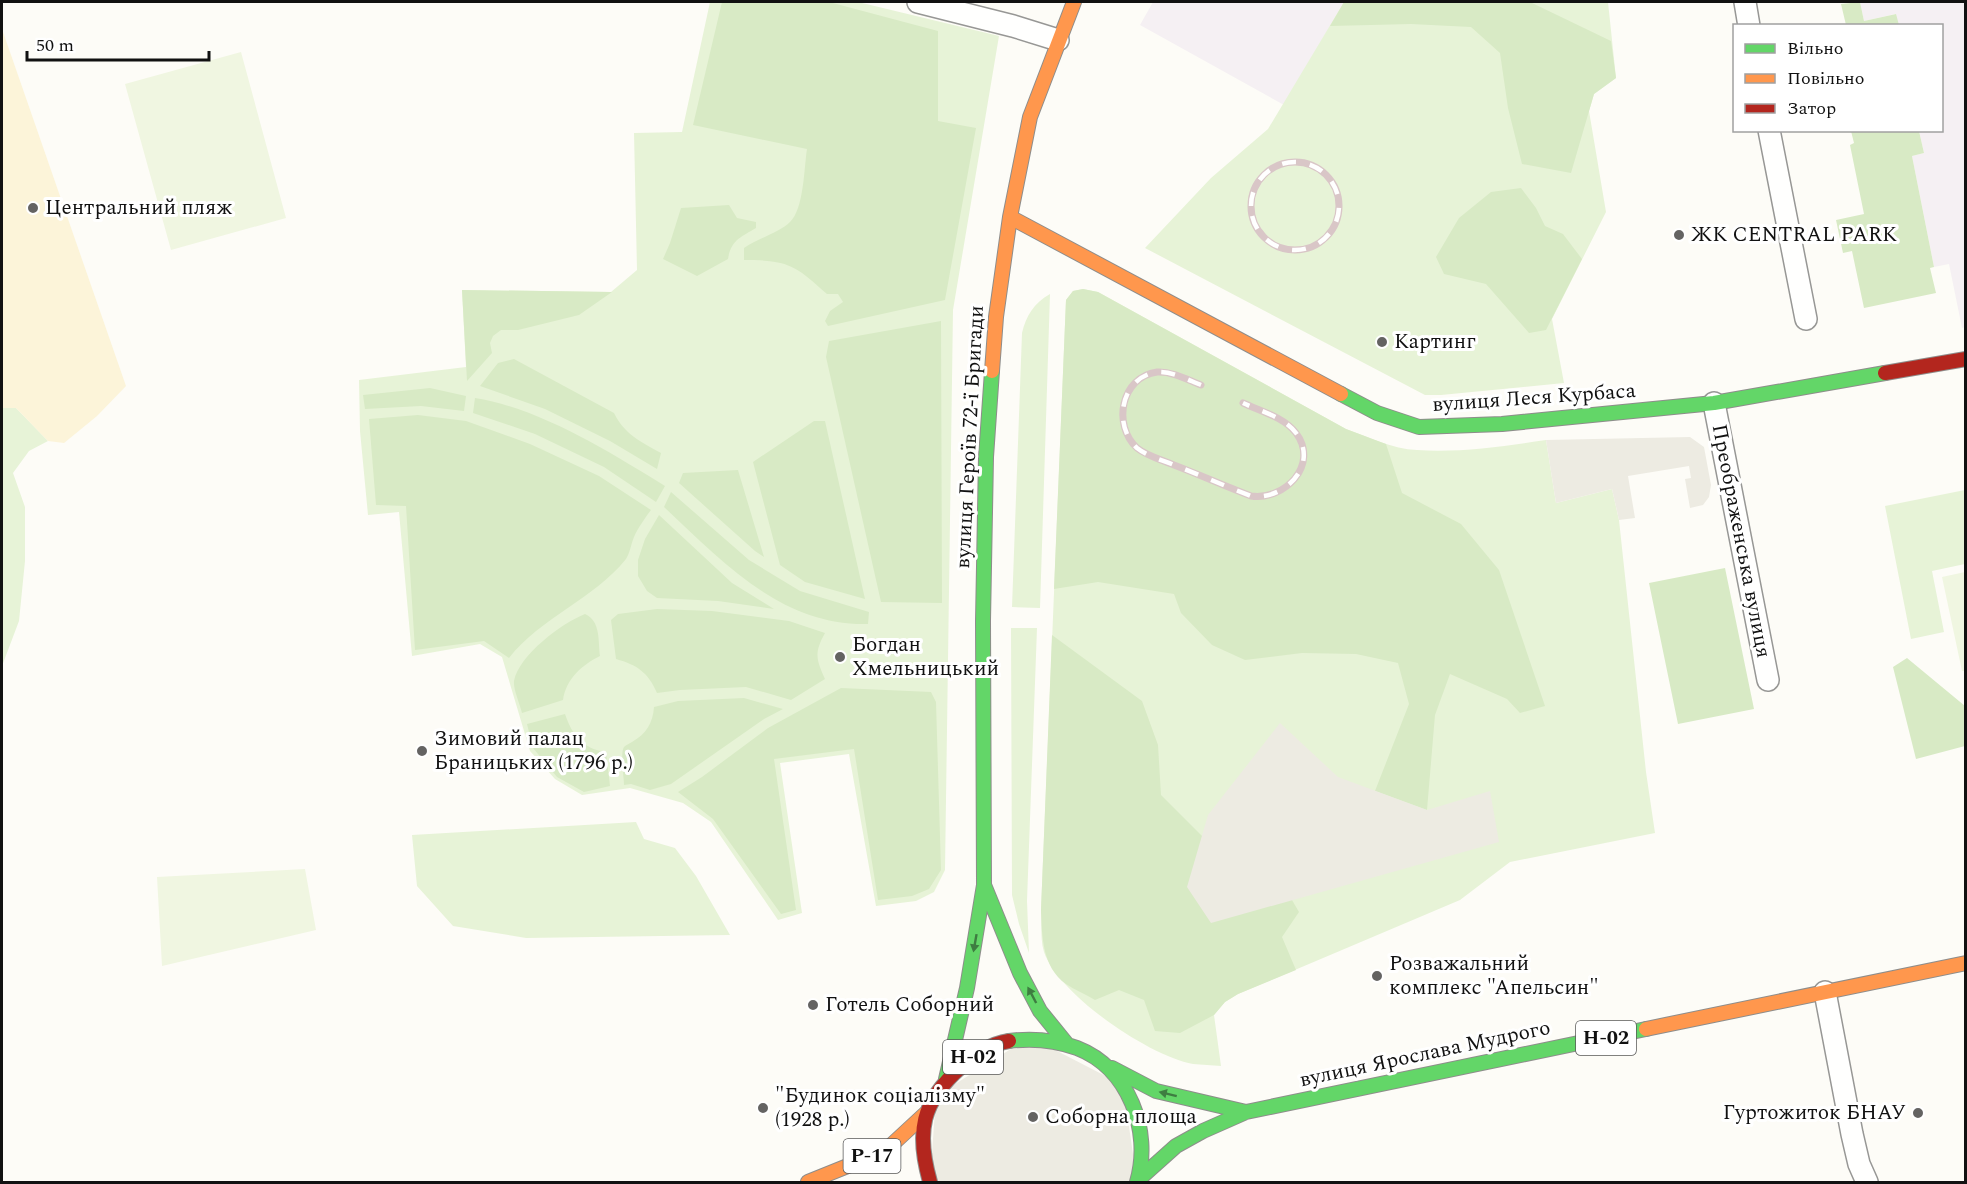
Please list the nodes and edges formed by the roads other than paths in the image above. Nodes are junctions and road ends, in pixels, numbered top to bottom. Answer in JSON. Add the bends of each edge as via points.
{"nodes":[{"id":1,"x":918,"y":2,"type":"edge"},
{"id":2,"x":1074,"y":2,"type":"edge"},
{"id":3,"x":1745,"y":2,"type":"edge"},
{"id":4,"x":1749,"y":24,"type":"edge"},
{"id":5,"x":1059,"y":40,"type":"junction"},
{"id":6,"x":1769,"y":132,"type":"edge"},
{"id":7,"x":1010,"y":217,"type":"junction"},
{"id":8,"x":1806,"y":320,"type":"dead end"},
{"id":9,"x":1965,"y":358,"type":"edge"},
{"id":10,"x":1714,"y":403,"type":"junction"},
{"id":11,"x":1768,"y":680,"type":"dead end"},
{"id":12,"x":984,"y":885,"type":"junction"},
{"id":13,"x":1965,"y":963,"type":"edge"},
{"id":14,"x":1825,"y":992,"type":"junction"},
{"id":15,"x":1066,"y":1043,"type":"junction"},
{"id":16,"x":1108,"y":1066,"type":"junction"},
{"id":17,"x":946,"y":1079,"type":"junction"},
{"id":18,"x":1246,"y":1112,"type":"junction"},
{"id":19,"x":925,"y":1114,"type":"junction"},
{"id":20,"x":1138,"y":1181,"type":"edge"},
{"id":21,"x":808,"y":1182,"type":"edge"},
{"id":22,"x":930,"y":1182,"type":"edge"},
{"id":23,"x":1867,"y":1182,"type":"edge"}],
"edges":[{"from":1,"to":5,"type":"street"},
{"from":2,"to":5,"type":"main road","name":"вулиця Героїв 72-ї Бригади"},
{"from":3,"to":4,"type":"street"},
{"from":5,"to":7,"type":"main road","name":"вулиця Героїв 72-ї Бригади","via":[[1030,117]]},
{"from":6,"to":8,"type":"street"},
{"from":7,"to":10,"type":"main road","name":"вулиця Леся Курбаса","via":[[1377,413],[1419,427],[1502,424]]},
{"from":7,"to":12,"type":"main road","name":"вулиця Героїв 72-ї Бригади","via":[[996,317],[986,457]]},
{"from":9,"to":10,"type":"main road","name":"вулиця Леся Курбаса"},
{"from":10,"to":11,"type":"street","name":"Преображенська вулиця"},
{"from":15,"to":12,"type":"main road","name":"вулиця Героїв 72-ї Бригади","one_way":true,"via":[[1040,1011],[1020,973]]},
{"from":12,"to":17,"type":"main road","name":"вулиця Героїв 72-ї Бригади","one_way":true,"via":[[967,988]]},
{"from":13,"to":14,"type":"main road","name":"вулиця Ярослава Мудрого","number":"Н-02"},
{"from":14,"to":18,"type":"main road","name":"вулиця Ярослава Мудрого","number":"Н-02"},
{"from":14,"to":23,"type":"street","via":[[1852,1134]]},
{"from":15,"to":16,"type":"main road","number":"Н-02"},
{"from":15,"to":17,"type":"main road","number":"Н-02","via":[[1042,1039],[995,1044],[973,1056]]},
{"from":18,"to":16,"type":"main road","name":"вулиця Ярослава Мудрого","number":"Н-02","one_way":true,"via":[[1156,1091]]},
{"from":16,"to":20,"type":"main road","via":[[1135,1106],[1142,1129]]},
{"from":17,"to":19,"type":"main road","number":"Н-02"},
{"from":18,"to":20,"type":"main road","name":"вулиця Ярослава Мудрого","number":"Н-02","via":[[1176,1146]]},
{"from":19,"to":21,"type":"main road","number":"Р-17","via":[[885,1151]]},
{"from":19,"to":22,"type":"main road","number":"Н-02","via":[[922,1139]]}]}
